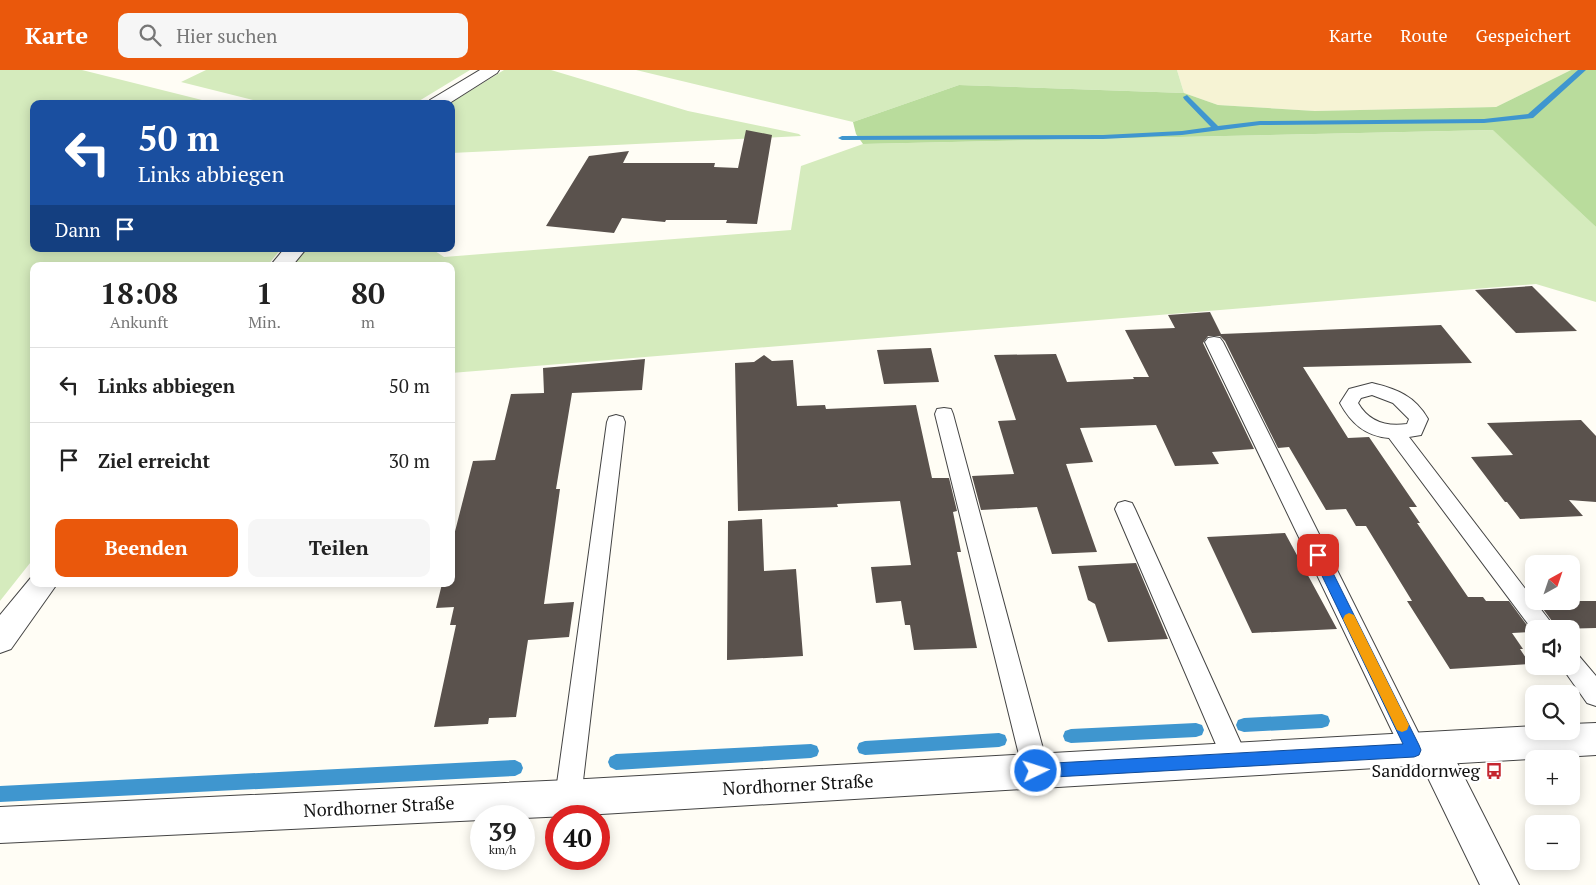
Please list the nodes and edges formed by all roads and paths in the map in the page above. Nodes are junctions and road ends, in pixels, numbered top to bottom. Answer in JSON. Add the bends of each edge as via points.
{"nodes":[{"id":1,"x":491,"y":70,"type":"edge"},
{"id":2,"x":442,"y":100,"type":"edge"},
{"id":3,"x":292,"y":252,"type":"edge"},
{"id":4,"x":284,"y":262,"type":"edge"},
{"id":5,"x":1214,"y":342,"type":"dead end"},
{"id":6,"x":944,"y":414,"type":"dead end"},
{"id":7,"x":616,"y":422,"type":"dead end"},
{"id":8,"x":1396,"y":434,"type":"dead end"},
{"id":9,"x":1125,"y":509,"type":"dead end"},
{"id":10,"x":40,"y":587,"type":"edge"},
{"id":11,"x":1538,"y":620,"type":"edge"},
{"id":12,"x":0,"y":639,"type":"edge"},
{"id":13,"x":1580,"y":675,"type":"edge"},
{"id":14,"x":1596,"y":695,"type":"edge"},
{"id":15,"x":1596,"y":739,"type":"edge"},
{"id":16,"x":1423,"y":750,"type":"junction"},
{"id":17,"x":1235,"y":759,"type":"junction"},
{"id":18,"x":1036,"y":771,"type":"junction"},
{"id":19,"x":568,"y":798,"type":"junction"},
{"id":20,"x":0,"y":824,"type":"edge"},
{"id":21,"x":1500,"y":885,"type":"edge"}],
"edges":[{"from":1,"to":2,"type":"street"},
{"from":3,"to":4,"type":"street"},
{"from":5,"to":16,"type":"lane"},
{"from":6,"to":18,"type":"lane"},
{"from":7,"to":19,"type":"lane"},
{"from":8,"to":11,"type":"lane"},
{"from":9,"to":17,"type":"lane"},
{"from":10,"to":12,"type":"street"},
{"from":13,"to":14,"type":"lane"},
{"from":15,"to":16,"type":"street","name":"Nordhorner Straße"},
{"from":16,"to":17,"type":"street","name":"Nordhorner Straße"},
{"from":16,"to":21,"type":"street"},
{"from":17,"to":18,"type":"street","name":"Nordhorner Straße"},
{"from":18,"to":19,"type":"street","name":"Nordhorner Straße"},
{"from":19,"to":20,"type":"street","name":"Nordhorner Straße"}]}
